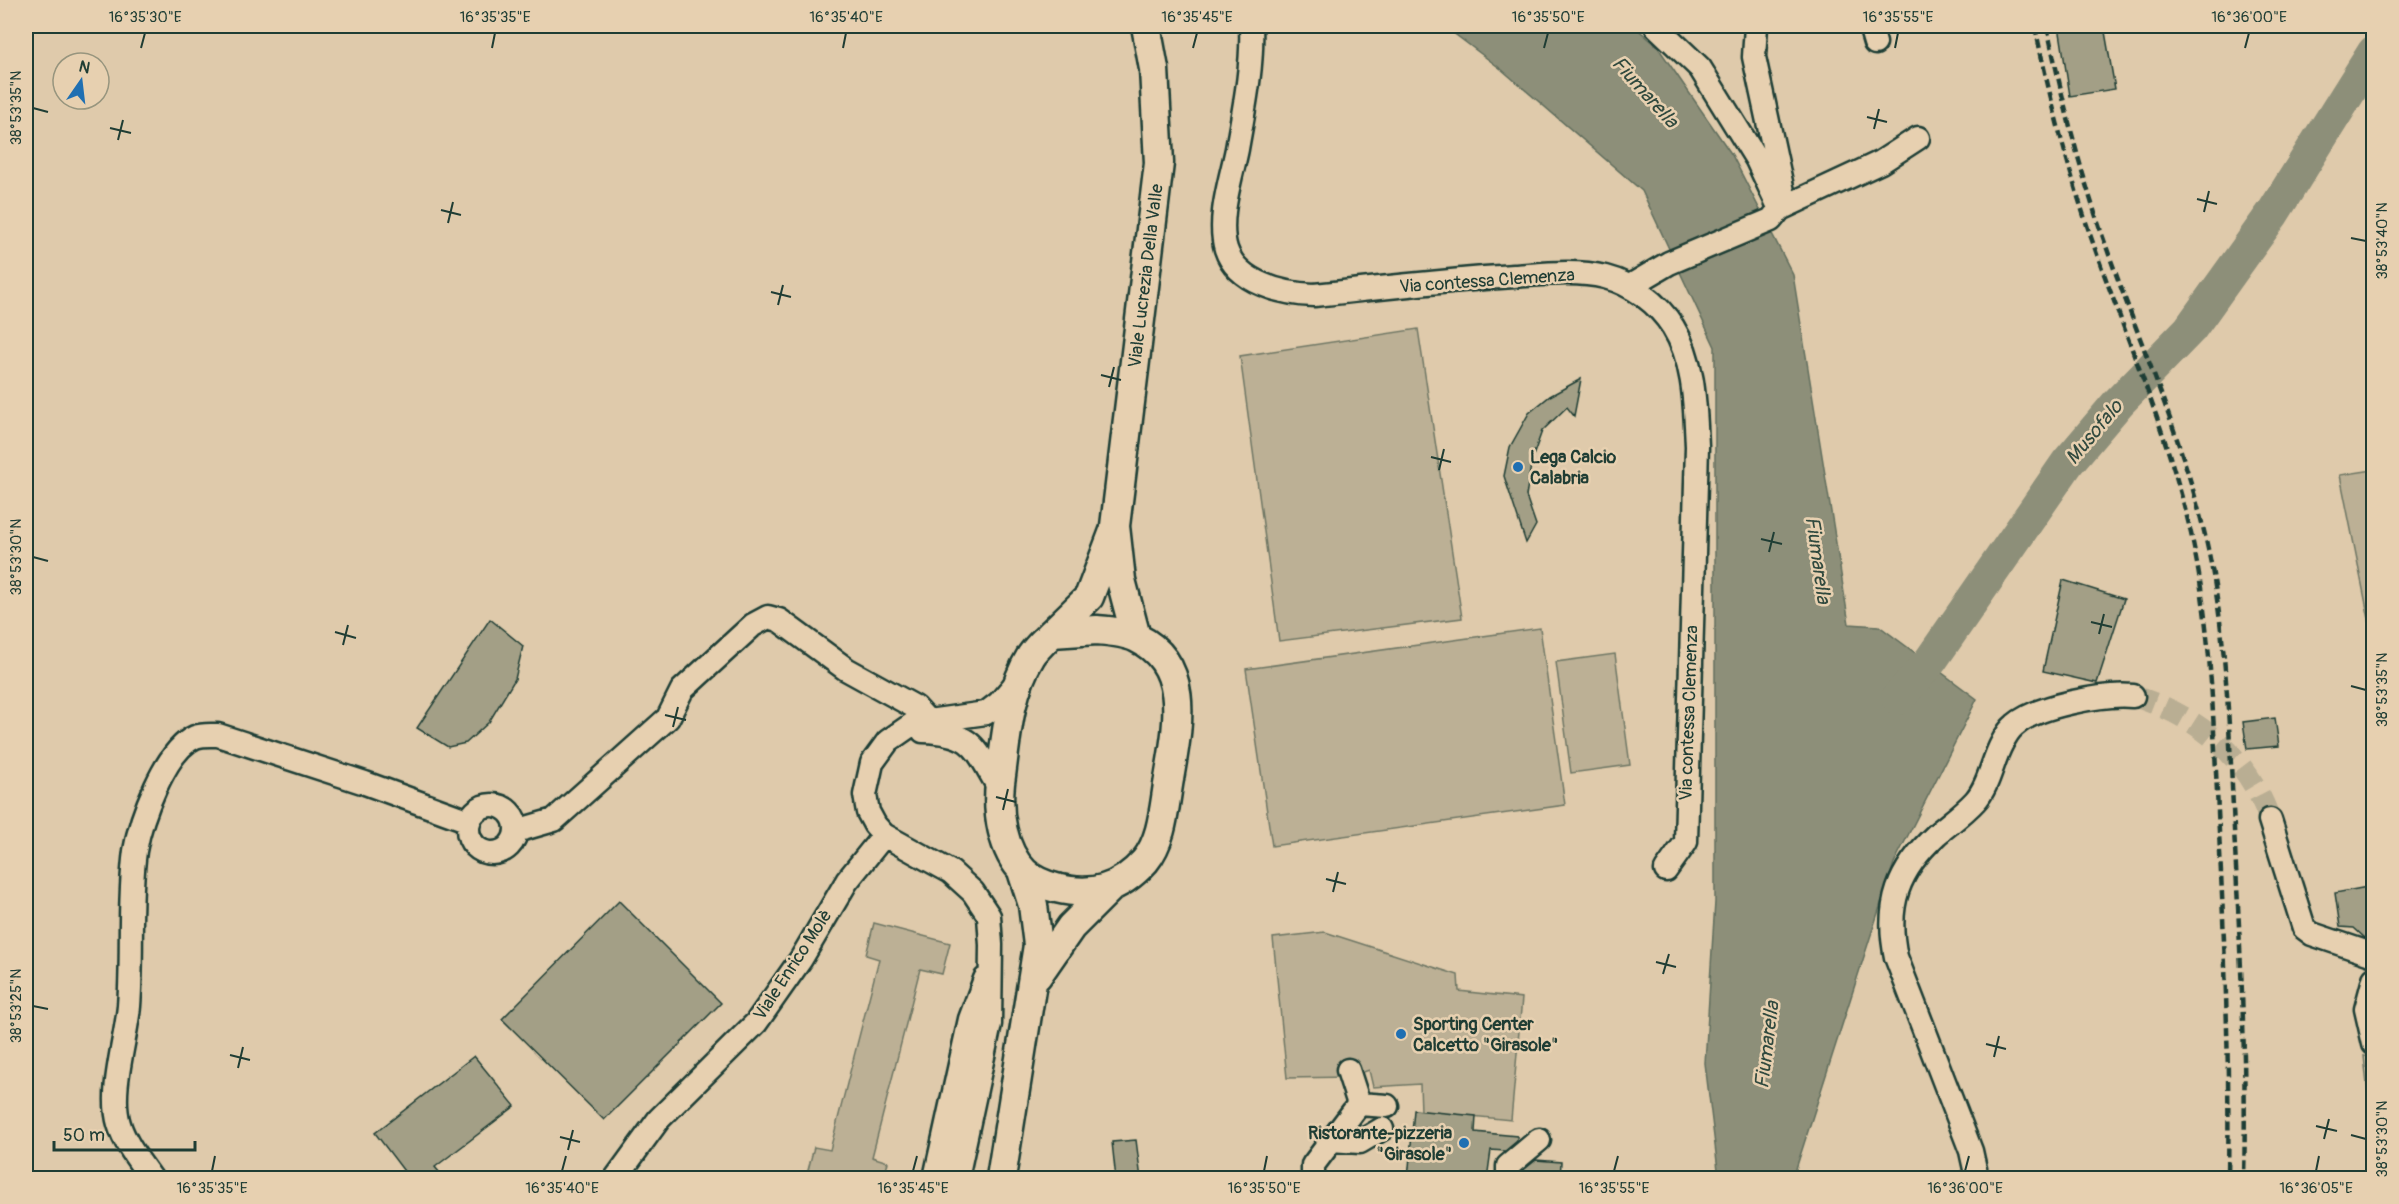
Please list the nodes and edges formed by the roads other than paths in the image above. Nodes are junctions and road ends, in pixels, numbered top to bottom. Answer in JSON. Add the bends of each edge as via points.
{"nodes":[{"id":1,"x":1146,"y":26,"type":"edge"},
{"id":2,"x":1251,"y":26,"type":"edge"},
{"id":3,"x":1656,"y":26,"type":"edge"},
{"id":4,"x":1756,"y":26,"type":"edge"},
{"id":5,"x":1918,"y":138,"type":"dead end"},
{"id":6,"x":1775,"y":214,"type":"junction"},
{"id":7,"x":1630,"y":286,"type":"junction"},
{"id":8,"x":1116,"y":526,"type":"junction"},
{"id":9,"x":1052,"y":633,"type":"junction"},
{"id":10,"x":1136,"y":637,"type":"junction"},
{"id":11,"x":1017,"y":682,"type":"junction"},
{"id":12,"x":2133,"y":696,"type":"tunnel mouth"},
{"id":13,"x":927,"y":720,"type":"junction"},
{"id":14,"x":900,"y":732,"type":"junction"},
{"id":15,"x":1000,"y":789,"type":"junction"},
{"id":16,"x":2270,"y":820,"type":"tunnel mouth"},
{"id":17,"x":469,"y":821,"type":"junction"},
{"id":18,"x":516,"y":831,"type":"junction"},
{"id":19,"x":884,"y":835,"type":"junction"},
{"id":20,"x":1666,"y":870,"type":"dead end"},
{"id":21,"x":1022,"y":871,"type":"junction"},
{"id":22,"x":1110,"y":887,"type":"junction"},
{"id":23,"x":2373,"y":955,"type":"edge"},
{"id":24,"x":991,"y":964,"type":"junction"},
{"id":25,"x":2373,"y":979,"type":"edge"},
{"id":26,"x":1034,"y":980,"type":"junction"},
{"id":27,"x":2373,"y":1044,"type":"edge"},
{"id":28,"x":1348,"y":1070,"type":"dead end"},
{"id":29,"x":1359,"y":1104,"type":"junction"},
{"id":30,"x":1387,"y":1106,"type":"dead end"},
{"id":31,"x":1382,"y":1129,"type":"dead end"},
{"id":32,"x":1331,"y":1140,"type":"junction"},
{"id":33,"x":1539,"y":1140,"type":"dead end"},
{"id":34,"x":151,"y":1179,"type":"edge"},
{"id":35,"x":616,"y":1179,"type":"edge"},
{"id":36,"x":935,"y":1179,"type":"edge"},
{"id":37,"x":957,"y":1179,"type":"edge"},
{"id":38,"x":1001,"y":1179,"type":"edge"},
{"id":39,"x":1313,"y":1179,"type":"edge"},
{"id":40,"x":1508,"y":1179,"type":"edge"},
{"id":41,"x":1977,"y":1179,"type":"edge"}],
"edges":[{"from":1,"to":8,"type":"main road","name":"Viale Lucrezia Della Valle","via":[[1154,69],[1159,163]]},
{"from":2,"to":7,"type":"street","name":"Via contessa Clemenza","via":[[1248,80],[1224,231],[1226,248],[1244,274],[1275,289],[1314,295],[1538,274],[1604,277]]},
{"from":3,"to":6,"type":"street","via":[[1700,68],[1757,160]]},
{"from":4,"to":6,"type":"street","via":[[1754,57],[1784,196]]},
{"from":5,"to":6,"type":"street","via":[[1881,162]]},
{"from":6,"to":7,"type":"street","via":[[1669,262]]},
{"from":7,"to":20,"type":"street","name":"Via contessa Clemenza","via":[[1661,311],[1683,345],[1692,383],[1696,428],[1686,842]]},
{"from":8,"to":9,"type":"main road","name":"Viale Lucrezia Della Valle","via":[[1089,597]]},
{"from":8,"to":10,"type":"main road","name":"Viale Lucrezia Della Valle","via":[[1121,580]]},
{"from":9,"to":10,"type":"main road","name":"Viale Lucrezia Della Valle","via":[[1097,630]]},
{"from":9,"to":11,"type":"main road","name":"Viale Lucrezia Della Valle","via":[[1032,654]]},
{"from":10,"to":22,"type":"main road","name":"Viale Lucrezia Della Valle","via":[[1159,655],[1174,679],[1178,697],[1176,737],[1161,828],[1154,847],[1144,861]]},
{"from":11,"to":13,"type":"street","via":[[986,713]]},
{"from":11,"to":15,"type":"main road","name":"Viale Lucrezia Della Valle"},
{"from":12,"to":41,"type":"street","via":[[2103,695],[2040,712],[2016,724],[2003,741],[1977,798],[1921,851],[1896,892],[1891,915],[1896,957],[1971,1151]]},
{"from":13,"to":14,"type":"street"},
{"from":13,"to":18,"type":"street","via":[[915,707],[856,676],[768,616],[682,690],[668,718],[554,820]]},
{"from":14,"to":15,"type":"street","via":[[944,732],[970,742]]},
{"from":14,"to":19,"type":"street","via":[[880,750],[865,795],[874,825]]},
{"from":15,"to":21,"type":"main road","name":"Viale Lucrezia Della Valle","via":[[999,813],[1006,843]]},
{"from":16,"to":23,"type":"street","via":[[2304,928]]},
{"from":17,"to":18,"type":"street","via":[[482,807],[502,807],[514,819]]},
{"from":17,"to":18,"type":"street","via":[[467,829],[472,844],[486,853],[502,852],[509,847]]},
{"from":17,"to":34,"type":"street","via":[[218,735],[194,737],[171,758],[144,818],[135,851],[129,1008],[117,1096],[118,1123]]},
{"from":19,"to":24,"type":"street","via":[[951,872],[973,892],[988,916]]},
{"from":19,"to":35,"type":"street","name":"Viale Enrico Molè","via":[[848,881],[756,1023],[659,1119]]},
{"from":21,"to":22,"type":"main road","name":"Viale Lucrezia Della Valle","via":[[1038,883],[1078,894]]},
{"from":21,"to":26,"type":"main road","name":"Viale Lucrezia Della Valle","via":[[1033,904],[1038,945]]},
{"from":22,"to":26,"type":"main road","name":"Viale Lucrezia Della Valle","via":[[1071,927]]},
{"from":24,"to":36,"type":"street","via":[[970,1019]]},
{"from":24,"to":37,"type":"street","via":[[990,1024]]},
{"from":25,"to":27,"type":"street","via":[[2366,1009]]},
{"from":26,"to":38,"type":"main road","name":"Viale Lucrezia Della Valle"},
{"from":28,"to":29,"type":"street"},
{"from":29,"to":30,"type":"street"},
{"from":29,"to":32,"type":"street"},
{"from":31,"to":32,"type":"street","via":[[1359,1142]]},
{"from":32,"to":39,"type":"street","via":[[1313,1165]]},
{"from":33,"to":40,"type":"street","via":[[1508,1166]]}]}
